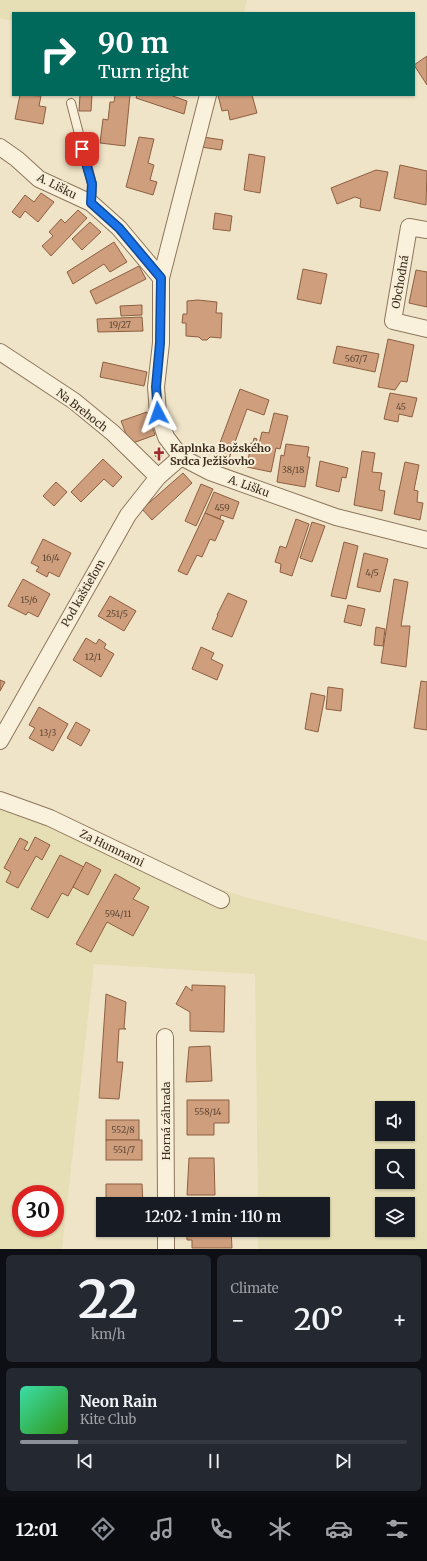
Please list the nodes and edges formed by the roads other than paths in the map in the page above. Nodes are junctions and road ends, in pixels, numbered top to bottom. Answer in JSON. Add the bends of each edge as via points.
{"nodes":[{"id":1,"x":208,"y":96,"type":"edge"},
{"id":2,"x":71,"y":103,"type":"dead end"},
{"id":3,"x":0,"y":147,"type":"edge"},
{"id":4,"x":91,"y":203,"type":"junction"},
{"id":5,"x":427,"y":230,"type":"edge"},
{"id":6,"x":161,"y":278,"type":"junction"},
{"id":7,"x":427,"y":329,"type":"edge"},
{"id":8,"x":0,"y":352,"type":"edge"},
{"id":9,"x":181,"y":457,"type":"junction"},
{"id":10,"x":158,"y":477,"type":"junction"},
{"id":11,"x":427,"y":540,"type":"edge"},
{"id":12,"x":0,"y":741,"type":"edge"},
{"id":13,"x":0,"y":800,"type":"edge"},
{"id":14,"x":221,"y":900,"type":"dead end"},
{"id":15,"x":166,"y":1037,"type":"dead end"},
{"id":16,"x":166,"y":1197,"type":"edge"},
{"id":17,"x":166,"y":1237,"type":"edge"},
{"id":18,"x":166,"y":1249,"type":"edge"}],
"edges":[{"from":1,"to":6,"type":"street","name":"A. Lišku"},
{"from":2,"to":4,"type":"lane","via":[[92,184]]},
{"from":3,"to":4,"type":"street","name":"A. Lišku","via":[[39,179]]},
{"from":4,"to":6,"type":"street","name":"A. Lišku","via":[[119,228]]},
{"from":5,"to":7,"type":"street","name":"Obchodná","via":[[410,227],[393,321]]},
{"from":6,"to":9,"type":"street","name":"A. Lišku","via":[[156,387],[158,413],[166,437]]},
{"from":8,"to":10,"type":"street","name":"Na Brehoch","via":[[74,401]]},
{"from":9,"to":10,"type":"street","name":"Pod kaštieľom"},
{"from":9,"to":11,"type":"street","name":"A. Lišku","via":[[210,472],[336,517]]},
{"from":10,"to":12,"type":"street","name":"Pod kaštieľom","via":[[128,515]]},
{"from":13,"to":14,"type":"street","name":"Za Humnami","via":[[50,818]]},
{"from":15,"to":16,"type":"street","name":"Horná záhrada"},
{"from":17,"to":18,"type":"street"}]}
